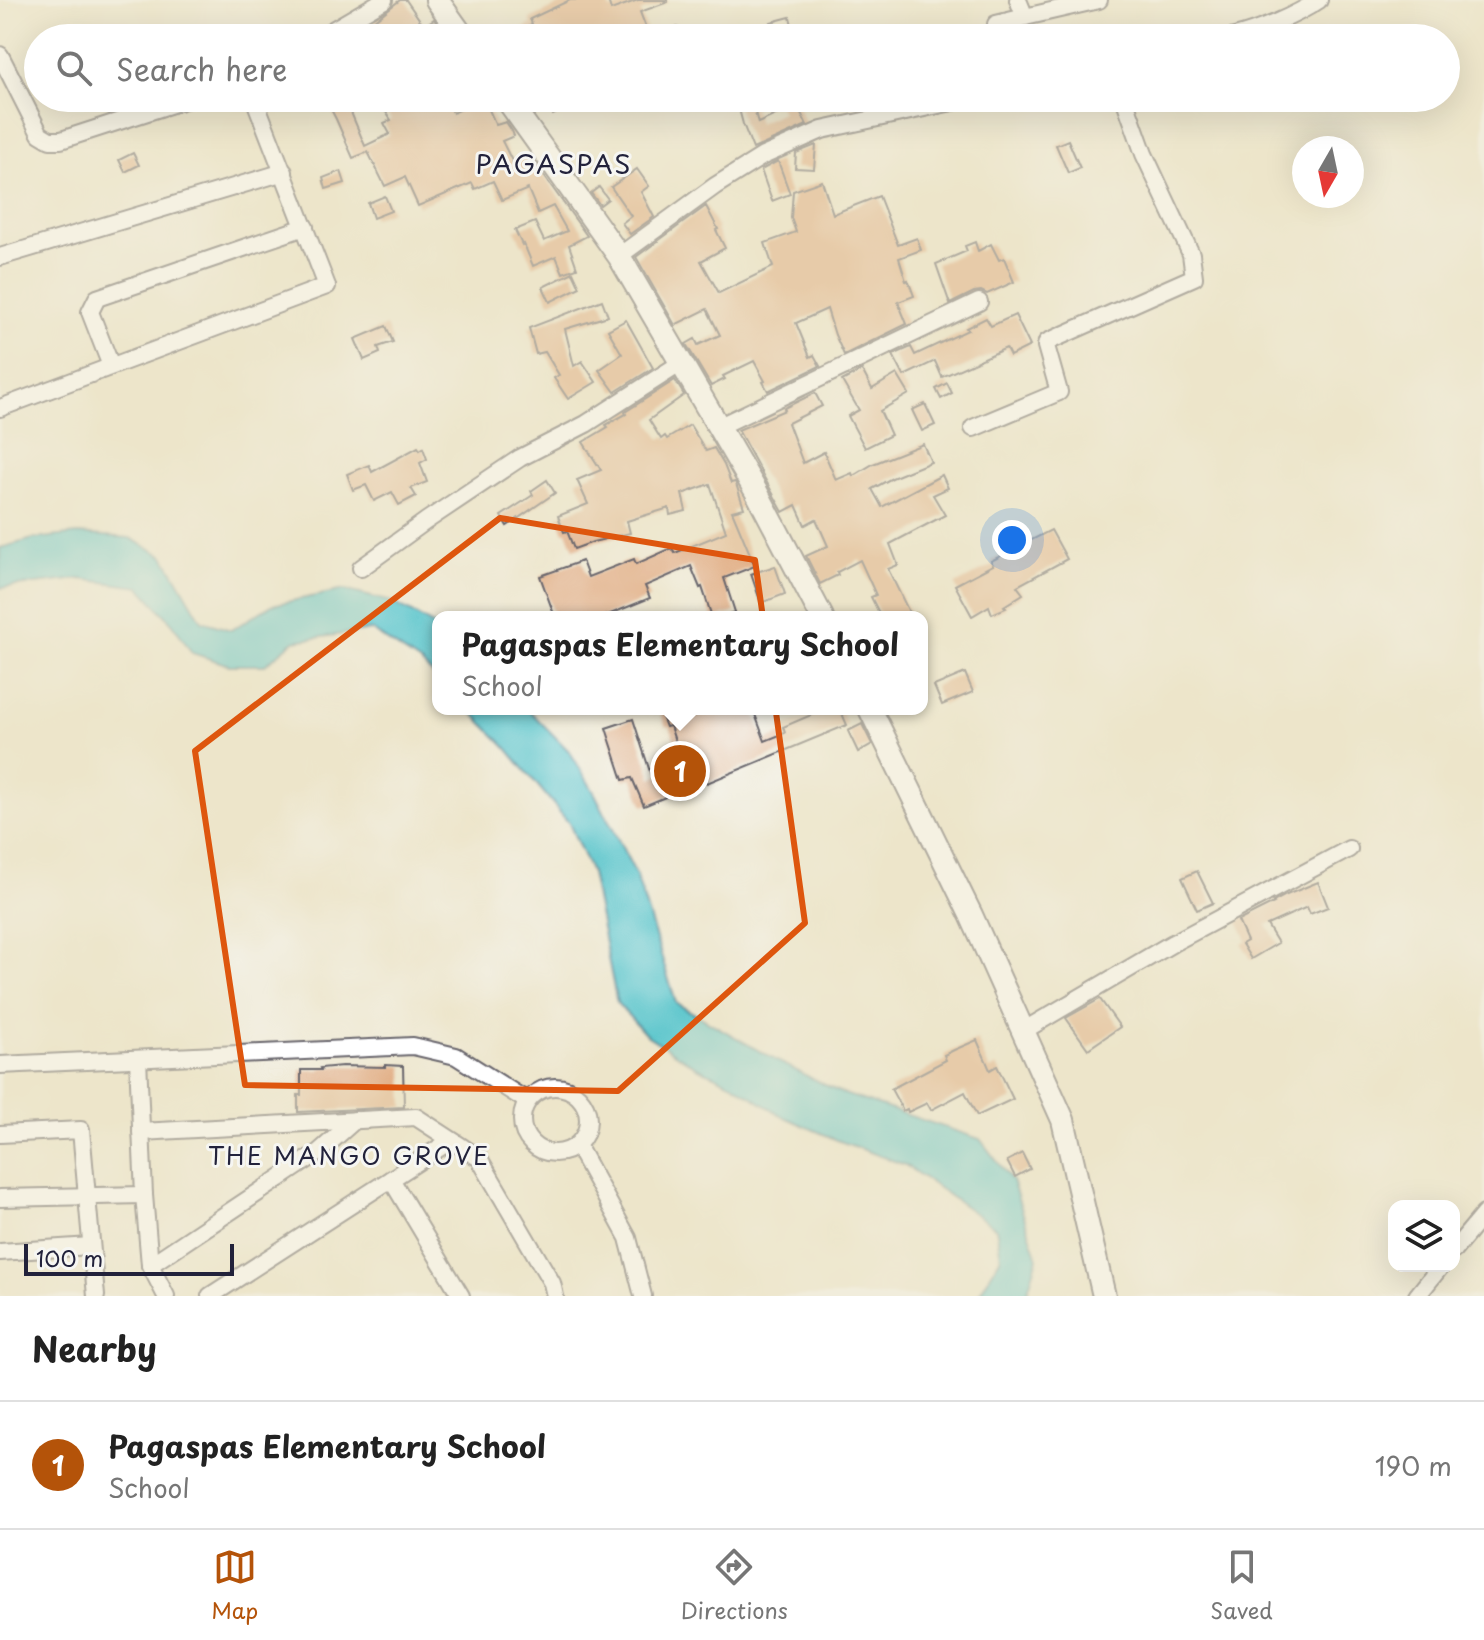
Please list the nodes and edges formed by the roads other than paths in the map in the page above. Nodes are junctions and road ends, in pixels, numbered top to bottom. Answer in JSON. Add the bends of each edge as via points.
{"nodes":[{"id":1,"x":384,"y":0,"type":"edge"},
{"id":2,"x":437,"y":0,"type":"edge"},
{"id":3,"x":1018,"y":0,"type":"edge"},
{"id":4,"x":1099,"y":0,"type":"edge"},
{"id":5,"x":1319,"y":0,"type":"edge"},
{"id":6,"x":1079,"y":2,"type":"edge"},
{"id":7,"x":1025,"y":17,"type":"junction"},
{"id":8,"x":343,"y":24,"type":"edge"},
{"id":9,"x":454,"y":24,"type":"edge"},
{"id":10,"x":996,"y":24,"type":"edge"},
{"id":11,"x":1269,"y":24,"type":"edge"},
{"id":12,"x":0,"y":55,"type":"edge"},
{"id":13,"x":24,"y":102,"type":"edge"},
{"id":14,"x":29,"y":112,"type":"edge"},
{"id":15,"x":148,"y":112,"type":"edge"},
{"id":16,"x":260,"y":112,"type":"edge"},
{"id":17,"x":522,"y":112,"type":"edge"},
{"id":18,"x":906,"y":112,"type":"edge"},
{"id":19,"x":1129,"y":112,"type":"edge"},
{"id":20,"x":284,"y":172,"type":"junction"},
{"id":21,"x":305,"y":227,"type":"junction"},
{"id":22,"x":619,"y":256,"type":"junction"},
{"id":23,"x":0,"y":257,"type":"edge"},
{"id":24,"x":979,"y":302,"type":"dead end"},
{"id":25,"x":681,"y":363,"type":"junction"},
{"id":26,"x":111,"y":366,"type":"junction"},
{"id":27,"x":0,"y":408,"type":"edge"},
{"id":28,"x":718,"y":427,"type":"junction"},
{"id":29,"x":973,"y":428,"type":"dead end"},
{"id":30,"x":361,"y":568,"type":"dead end"},
{"id":31,"x":819,"y":611,"type":"edge"},
{"id":32,"x":873,"y":715,"type":"edge"},
{"id":33,"x":1349,"y":849,"type":"dead end"},
{"id":34,"x":1023,"y":1031,"type":"junction"},
{"id":35,"x":138,"y":1059,"type":"junction"},
{"id":36,"x":0,"y":1065,"type":"edge"},
{"id":37,"x":527,"y":1101,"type":"junction"},
{"id":38,"x":355,"y":1120,"type":"junction"},
{"id":39,"x":141,"y":1132,"type":"junction"},
{"id":40,"x":0,"y":1134,"type":"edge"},
{"id":41,"x":450,"y":1141,"type":"junction"},
{"id":42,"x":577,"y":1145,"type":"junction"},
{"id":43,"x":391,"y":1179,"type":"junction"},
{"id":44,"x":144,"y":1195,"type":"junction"},
{"id":45,"x":87,"y":1196,"type":"junction"},
{"id":46,"x":0,"y":1198,"type":"edge"},
{"id":47,"x":1484,"y":1214,"type":"edge"},
{"id":48,"x":1460,"y":1243,"type":"edge"},
{"id":49,"x":91,"y":1246,"type":"junction"},
{"id":50,"x":0,"y":1252,"type":"edge"},
{"id":51,"x":150,"y":1265,"type":"junction"},
{"id":52,"x":1436,"y":1272,"type":"edge"},
{"id":53,"x":96,"y":1296,"type":"edge"},
{"id":54,"x":166,"y":1296,"type":"edge"},
{"id":55,"x":210,"y":1296,"type":"edge"},
{"id":56,"x":461,"y":1296,"type":"edge"},
{"id":57,"x":555,"y":1296,"type":"edge"},
{"id":58,"x":643,"y":1296,"type":"edge"},
{"id":59,"x":1104,"y":1296,"type":"edge"},
{"id":60,"x":1417,"y":1296,"type":"edge"}],
"edges":[{"from":1,"to":8,"type":"street"},
{"from":2,"to":9,"type":"main road"},
{"from":3,"to":7,"type":"street"},
{"from":4,"to":6,"type":"street"},
{"from":5,"to":11,"type":"street"},
{"from":6,"to":7,"type":"street"},
{"from":7,"to":10,"type":"street"},
{"from":12,"to":13,"type":"street"},
{"from":14,"to":15,"type":"street","via":[[40,134],[61,140]]},
{"from":16,"to":20,"type":"street"},
{"from":17,"to":22,"type":"main road"},
{"from":18,"to":22,"type":"street","via":[[822,130],[763,156]]},
{"from":19,"to":29,"type":"street","via":[[1191,254],[1194,277],[1047,342],[1059,392]]},
{"from":20,"to":21,"type":"street"},
{"from":20,"to":23,"type":"street"},
{"from":21,"to":26,"type":"street","via":[[327,286]]},
{"from":21,"to":26,"type":"street","via":[[97,298],[90,312]]},
{"from":22,"to":25,"type":"main road"},
{"from":24,"to":28,"type":"street"},
{"from":25,"to":28,"type":"main road"},
{"from":25,"to":30,"type":"street","via":[[586,424],[520,458]]},
{"from":26,"to":27,"type":"street"},
{"from":28,"to":31,"type":"main road"},
{"from":32,"to":34,"type":"main road"},
{"from":33,"to":34,"type":"street"},
{"from":34,"to":59,"type":"main road","via":[[1063,1120]]},
{"from":35,"to":36,"type":"street"},
{"from":35,"to":37,"type":"street","via":[[413,1046],[456,1056]]},
{"from":35,"to":39,"type":"street"},
{"from":37,"to":42,"type":"street","via":[[521,1126],[537,1149],[550,1154]]},
{"from":37,"to":42,"type":"street","via":[[548,1087],[573,1092],[588,1111],[589,1124]]},
{"from":38,"to":39,"type":"street"},
{"from":38,"to":41,"type":"street","via":[[416,1117]]},
{"from":38,"to":51,"type":"street","via":[[319,1152]]},
{"from":39,"to":44,"type":"street"},
{"from":40,"to":45,"type":"street","via":[[81,1130]]},
{"from":41,"to":43,"type":"street"},
{"from":41,"to":57,"type":"street","via":[[479,1158]]},
{"from":42,"to":58,"type":"street","via":[[628,1238]]},
{"from":43,"to":55,"type":"street"},
{"from":43,"to":56,"type":"street"},
{"from":44,"to":45,"type":"street"},
{"from":44,"to":51,"type":"street"},
{"from":45,"to":46,"type":"street"},
{"from":45,"to":49,"type":"street"},
{"from":47,"to":48,"type":"street"},
{"from":49,"to":50,"type":"street"},
{"from":49,"to":53,"type":"street"},
{"from":51,"to":54,"type":"street"},
{"from":52,"to":60,"type":"street"}]}
